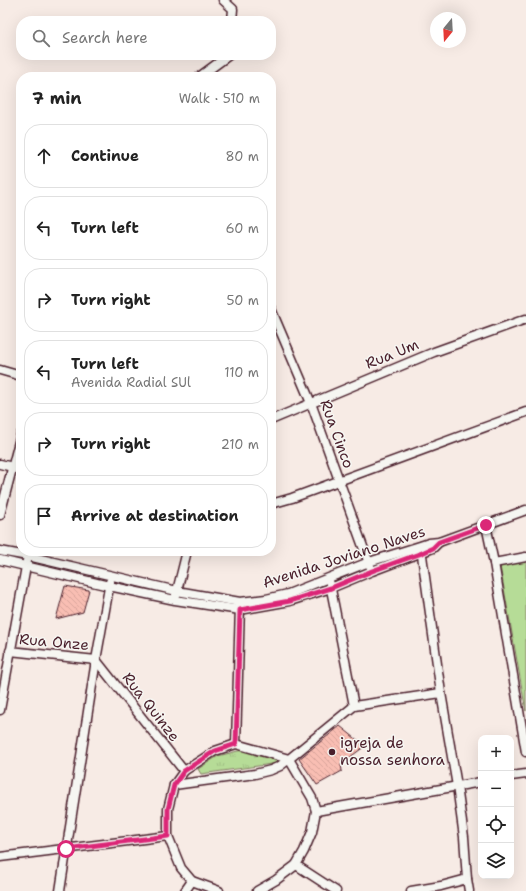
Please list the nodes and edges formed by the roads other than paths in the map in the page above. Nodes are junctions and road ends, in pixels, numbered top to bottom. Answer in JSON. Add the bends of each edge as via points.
{"nodes":[{"id":1,"x":223,"y":0,"type":"edge"},
{"id":2,"x":232,"y":16,"type":"edge"},
{"id":3,"x":222,"y":60,"type":"edge"},
{"id":4,"x":206,"y":72,"type":"edge"},
{"id":5,"x":526,"y":319,"type":"edge"},
{"id":6,"x":276,"y":321,"type":"edge"},
{"id":7,"x":0,"y":370,"type":"edge"},
{"id":8,"x":16,"y":375,"type":"edge"},
{"id":9,"x":311,"y":403,"type":"junction"},
{"id":10,"x":526,"y":412,"type":"edge"},
{"id":11,"x":276,"y":418,"type":"edge"},
{"id":12,"x":16,"y":452,"type":"edge"},
{"id":13,"x":0,"y":464,"type":"edge"},
{"id":14,"x":12,"y":467,"type":"junction"},
{"id":15,"x":16,"y":468,"type":"edge"},
{"id":16,"x":339,"y":482,"type":"junction"},
{"id":17,"x":276,"y":503,"type":"edge"},
{"id":18,"x":526,"y":510,"type":"edge"},
{"id":19,"x":0,"y":516,"type":"edge"},
{"id":20,"x":486,"y":525,"type":"junction"},
{"id":21,"x":421,"y":549,"type":"junction"},
{"id":22,"x":0,"y":551,"type":"edge"},
{"id":23,"x":16,"y":554,"type":"edge"},
{"id":24,"x":28,"y":556,"type":"joint"},
{"id":25,"x":186,"y":556,"type":"edge"},
{"id":26,"x":526,"y":557,"type":"edge"},
{"id":27,"x":0,"y":560,"type":"edge"},
{"id":28,"x":369,"y":562,"type":"junction"},
{"id":29,"x":494,"y":563,"type":"junction"},
{"id":30,"x":25,"y":566,"type":"junction"},
{"id":31,"x":372,"y":571,"type":"junction"},
{"id":32,"x":112,"y":576,"type":"junction"},
{"id":33,"x":328,"y":578,"type":"junction"},
{"id":34,"x":109,"y":586,"type":"junction"},
{"id":35,"x":331,"y":588,"type":"junction"},
{"id":36,"x":177,"y":591,"type":"junction"},
{"id":37,"x":175,"y":600,"type":"junction"},
{"id":38,"x":240,"y":606,"type":"junction"},
{"id":39,"x":10,"y":651,"type":"junction"},
{"id":40,"x":96,"y":660,"type":"junction"},
{"id":41,"x":441,"y":693,"type":"junction"},
{"id":42,"x":354,"y":706,"type":"junction"},
{"id":43,"x":0,"y":710,"type":"edge"},
{"id":44,"x":236,"y":744,"type":"junction"},
{"id":45,"x":526,"y":752,"type":"edge"},
{"id":46,"x":289,"y":759,"type":"junction"},
{"id":47,"x":184,"y":771,"type":"junction"},
{"id":48,"x":526,"y":774,"type":"edge"},
{"id":49,"x":514,"y":776,"type":"edge"},
{"id":50,"x":478,"y":782,"type":"edge"},
{"id":51,"x":174,"y":785,"type":"junction"},
{"id":52,"x":457,"y":786,"type":"junction"},
{"id":53,"x":316,"y":811,"type":"junction"},
{"id":54,"x":168,"y":836,"type":"junction"},
{"id":55,"x":66,"y":849,"type":"junction"},
{"id":56,"x":0,"y":857,"type":"edge"},
{"id":57,"x":296,"y":865,"type":"junction"},
{"id":58,"x":467,"y":879,"type":"junction"},
{"id":59,"x":192,"y":881,"type":"junction"},
{"id":60,"x":60,"y":891,"type":"edge"},
{"id":61,"x":185,"y":891,"type":"edge"},
{"id":62,"x":219,"y":891,"type":"edge"},
{"id":63,"x":257,"y":891,"type":"edge"},
{"id":64,"x":336,"y":891,"type":"edge"},
{"id":65,"x":411,"y":891,"type":"edge"},
{"id":66,"x":470,"y":891,"type":"edge"}],
"edges":[{"from":1,"to":2,"type":"street","via":[[233,9]]},
{"from":3,"to":4,"type":"street"},
{"from":5,"to":9,"type":"street","name":"Rua Um","via":[[434,352]]},
{"from":6,"to":9,"type":"street","name":"Rua Cinco"},
{"from":7,"to":8,"type":"street"},
{"from":9,"to":11,"type":"street","name":"Rua Um"},
{"from":9,"to":16,"type":"street","name":"Rua Cinco"},
{"from":10,"to":16,"type":"street"},
{"from":12,"to":14,"type":"street"},
{"from":13,"to":14,"type":"street"},
{"from":14,"to":15,"type":"street"},
{"from":14,"to":19,"type":"street"},
{"from":16,"to":17,"type":"street"},
{"from":16,"to":28,"type":"street","name":"Rua Cinco"},
{"from":18,"to":20,"type":"street","name":"Avenida Joviano Naves"},
{"from":20,"to":21,"type":"street","name":"Avenida Joviano Naves","via":[[439,542],[433,548]]},
{"from":20,"to":29,"type":"street"},
{"from":21,"to":28,"type":"street","name":"Avenida Joviano Naves"},
{"from":21,"to":31,"type":"street","name":"Avenida Joviano Naves"},
{"from":21,"to":41,"type":"street"},
{"from":22,"to":23,"type":"street","name":"Avenida Joviano Naves"},
{"from":24,"to":30,"type":"street"},
{"from":24,"to":32,"type":"street","name":"Avenida Joviano Naves"},
{"from":25,"to":36,"type":"street"},
{"from":26,"to":29,"type":"street"},
{"from":27,"to":30,"type":"street","name":"Avenida Joviano Naves"},
{"from":28,"to":31,"type":"street","name":"Rua Cinco"},
{"from":28,"to":33,"type":"street","name":"Avenida Joviano Naves"},
{"from":29,"to":45,"type":"street"},
{"from":30,"to":34,"type":"street","name":"Avenida Joviano Naves"},
{"from":30,"to":39,"type":"street"},
{"from":31,"to":35,"type":"street","name":"Avenida Joviano Naves"},
{"from":32,"to":34,"type":"street"},
{"from":32,"to":36,"type":"street","name":"Avenida Joviano Naves"},
{"from":33,"to":35,"type":"street"},
{"from":33,"to":38,"type":"street","name":"Avenida Joviano Naves","via":[[288,594]]},
{"from":34,"to":37,"type":"street","name":"Avenida Joviano Naves"},
{"from":34,"to":40,"type":"street"},
{"from":35,"to":38,"type":"street","name":"Avenida Joviano Naves","via":[[290,601]]},
{"from":35,"to":42,"type":"street"},
{"from":36,"to":37,"type":"street"},
{"from":36,"to":38,"type":"street","name":"Avenida Joviano Naves"},
{"from":37,"to":38,"type":"street","name":"Avenida Joviano Naves"},
{"from":38,"to":44,"type":"street"},
{"from":39,"to":40,"type":"street","name":"Rua Onze"},
{"from":39,"to":43,"type":"street"},
{"from":40,"to":47,"type":"street","name":"Rua Quinze"},
{"from":40,"to":55,"type":"street"},
{"from":41,"to":42,"type":"street"},
{"from":41,"to":52,"type":"street"},
{"from":42,"to":46,"type":"street"},
{"from":44,"to":46,"type":"street"},
{"from":44,"to":47,"type":"street","via":[[215,751]]},
{"from":46,"to":51,"type":"street","via":[[271,770],[255,774]]},
{"from":46,"to":53,"type":"street","via":[[312,798]]},
{"from":47,"to":51,"type":"street"},
{"from":48,"to":49,"type":"street"},
{"from":50,"to":52,"type":"street"},
{"from":51,"to":54,"type":"street","via":[[168,809]]},
{"from":52,"to":53,"type":"street"},
{"from":52,"to":58,"type":"street"},
{"from":53,"to":57,"type":"street","via":[[312,832]]},
{"from":54,"to":55,"type":"street"},
{"from":54,"to":59,"type":"street","via":[[181,868]]},
{"from":55,"to":56,"type":"street"},
{"from":55,"to":60,"type":"street"},
{"from":57,"to":63,"type":"street"},
{"from":57,"to":64,"type":"street"},
{"from":58,"to":65,"type":"street"},
{"from":58,"to":66,"type":"street"},
{"from":59,"to":61,"type":"street"},
{"from":59,"to":62,"type":"street"}]}
